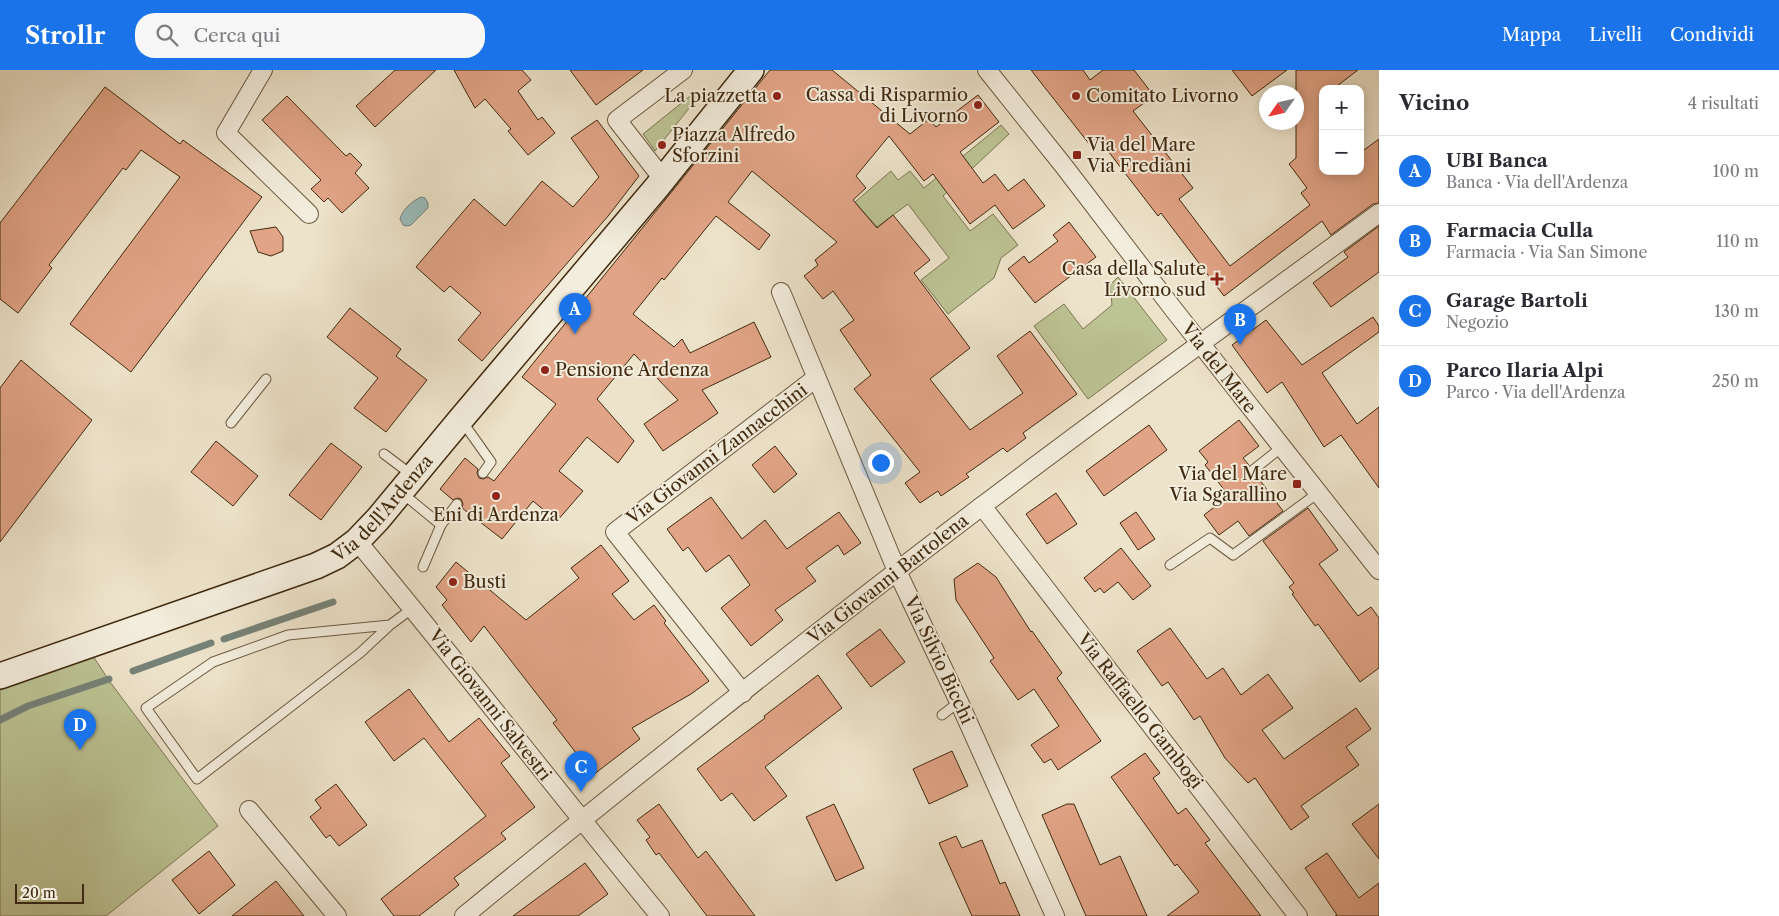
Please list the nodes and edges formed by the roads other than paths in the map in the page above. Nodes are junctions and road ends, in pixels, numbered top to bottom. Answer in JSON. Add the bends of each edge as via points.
{"nodes":[{"id":1,"x":263,"y":70,"type":"edge"},
{"id":2,"x":683,"y":70,"type":"edge"},
{"id":3,"x":751,"y":70,"type":"edge"},
{"id":4,"x":993,"y":73,"type":"edge"},
{"id":5,"x":660,"y":183,"type":"junction"},
{"id":6,"x":1379,"y":213,"type":"edge"},
{"id":7,"x":309,"y":214,"type":"dead end"},
{"id":8,"x":781,"y":292,"type":"dead end"},
{"id":9,"x":1200,"y":344,"type":"junction"},
{"id":10,"x":816,"y":378,"type":"junction"},
{"id":11,"x":266,"y":379,"type":"dead end"},
{"id":12,"x":460,"y":419,"type":"junction"},
{"id":13,"x":231,"y":423,"type":"dead end"},
{"id":14,"x":1282,"y":447,"type":"junction"},
{"id":15,"x":384,"y":454,"type":"dead end"},
{"id":16,"x":1253,"y":470,"type":"dead end"},
{"id":17,"x":483,"y":473,"type":"dead end"},
{"id":18,"x":408,"y":484,"type":"junction"},
{"id":19,"x":1318,"y":494,"type":"junction"},
{"id":20,"x":458,"y":504,"type":"dead end"},
{"id":21,"x":982,"y":506,"type":"junction"},
{"id":22,"x":440,"y":525,"type":"junction"},
{"id":23,"x":357,"y":541,"type":"junction"},
{"id":24,"x":1170,"y":565,"type":"dead end"},
{"id":25,"x":423,"y":566,"type":"dead end"},
{"id":26,"x":1379,"y":570,"type":"edge"},
{"id":27,"x":897,"y":571,"type":"junction"},
{"id":28,"x":413,"y":608,"type":"junction"},
{"id":29,"x":390,"y":626,"type":"junction"},
{"id":30,"x":0,"y":676,"type":"edge"},
{"id":31,"x":742,"y":693,"type":"junction"},
{"id":32,"x":959,"y":702,"type":"junction"},
{"id":33,"x":942,"y":715,"type":"dead end"},
{"id":34,"x":249,"y":810,"type":"dead end"},
{"id":35,"x":581,"y":821,"type":"junction"},
{"id":36,"x":337,"y":916,"type":"edge"},
{"id":37,"x":464,"y":916,"type":"edge"},
{"id":38,"x":660,"y":916,"type":"edge"},
{"id":39,"x":1055,"y":916,"type":"edge"},
{"id":40,"x":1298,"y":916,"type":"edge"}],
"edges":[{"from":1,"to":7,"type":"street","via":[[226,133]]},
{"from":2,"to":5,"type":"street","via":[[616,120]]},
{"from":3,"to":5,"type":"main road"},
{"from":4,"to":9,"type":"street","name":"Via del Mare"},
{"from":5,"to":12,"type":"main road","name":"Via dell'Ardenza"},
{"from":6,"to":9,"type":"street","name":"Via Giovanni Bartolena"},
{"from":8,"to":10,"type":"street","name":"Via Silvio Bicchi"},
{"from":9,"to":14,"type":"street","name":"Via del Mare"},
{"from":9,"to":21,"type":"street","name":"Via Giovanni Bartolena"},
{"from":10,"to":27,"type":"street","name":"Via Silvio Bicchi"},
{"from":10,"to":31,"type":"street","name":"Via Giovanni Zannacchini","via":[[615,532]]},
{"from":11,"to":13,"type":"lane"},
{"from":12,"to":17,"type":"lane","via":[[491,462]]},
{"from":12,"to":18,"type":"main road","name":"Via dell'Ardenza"},
{"from":14,"to":16,"type":"lane"},
{"from":14,"to":19,"type":"street","name":"Via del Mare"},
{"from":15,"to":18,"type":"lane"},
{"from":18,"to":22,"type":"lane"},
{"from":18,"to":23,"type":"main road","name":"Via dell'Ardenza"},
{"from":19,"to":24,"type":"lane","via":[[1234,555],[1210,538]]},
{"from":19,"to":26,"type":"street","name":"Via del Mare"},
{"from":20,"to":22,"type":"lane"},
{"from":21,"to":27,"type":"street","name":"Via Giovanni Bartolena"},
{"from":21,"to":40,"type":"street","name":"Via Raffaello Gambogi"},
{"from":22,"to":25,"type":"lane"},
{"from":23,"to":28,"type":"street","name":"Via Giovanni Salvestri"},
{"from":23,"to":30,"type":"main road","name":"Via dell'Ardenza","via":[[316,566]]},
{"from":27,"to":31,"type":"street","name":"Via Giovanni Bartolena"},
{"from":27,"to":32,"type":"street","name":"Via Silvio Bicchi"},
{"from":28,"to":29,"type":"lane"},
{"from":28,"to":35,"type":"street","name":"Via Giovanni Salvestri"},
{"from":29,"to":29,"type":"lane","via":[[288,634],[213,662],[146,708],[198,779]]},
{"from":31,"to":35,"type":"street","name":"Via Giovanni Bartolena"},
{"from":32,"to":33,"type":"lane"},
{"from":32,"to":39,"type":"street","name":"Via Silvio Bicchi"},
{"from":34,"to":36,"type":"street"},
{"from":35,"to":37,"type":"street","name":"Via Giovanni Bartolena"},
{"from":35,"to":38,"type":"street","name":"Via Giovanni Salvestri"}]}
